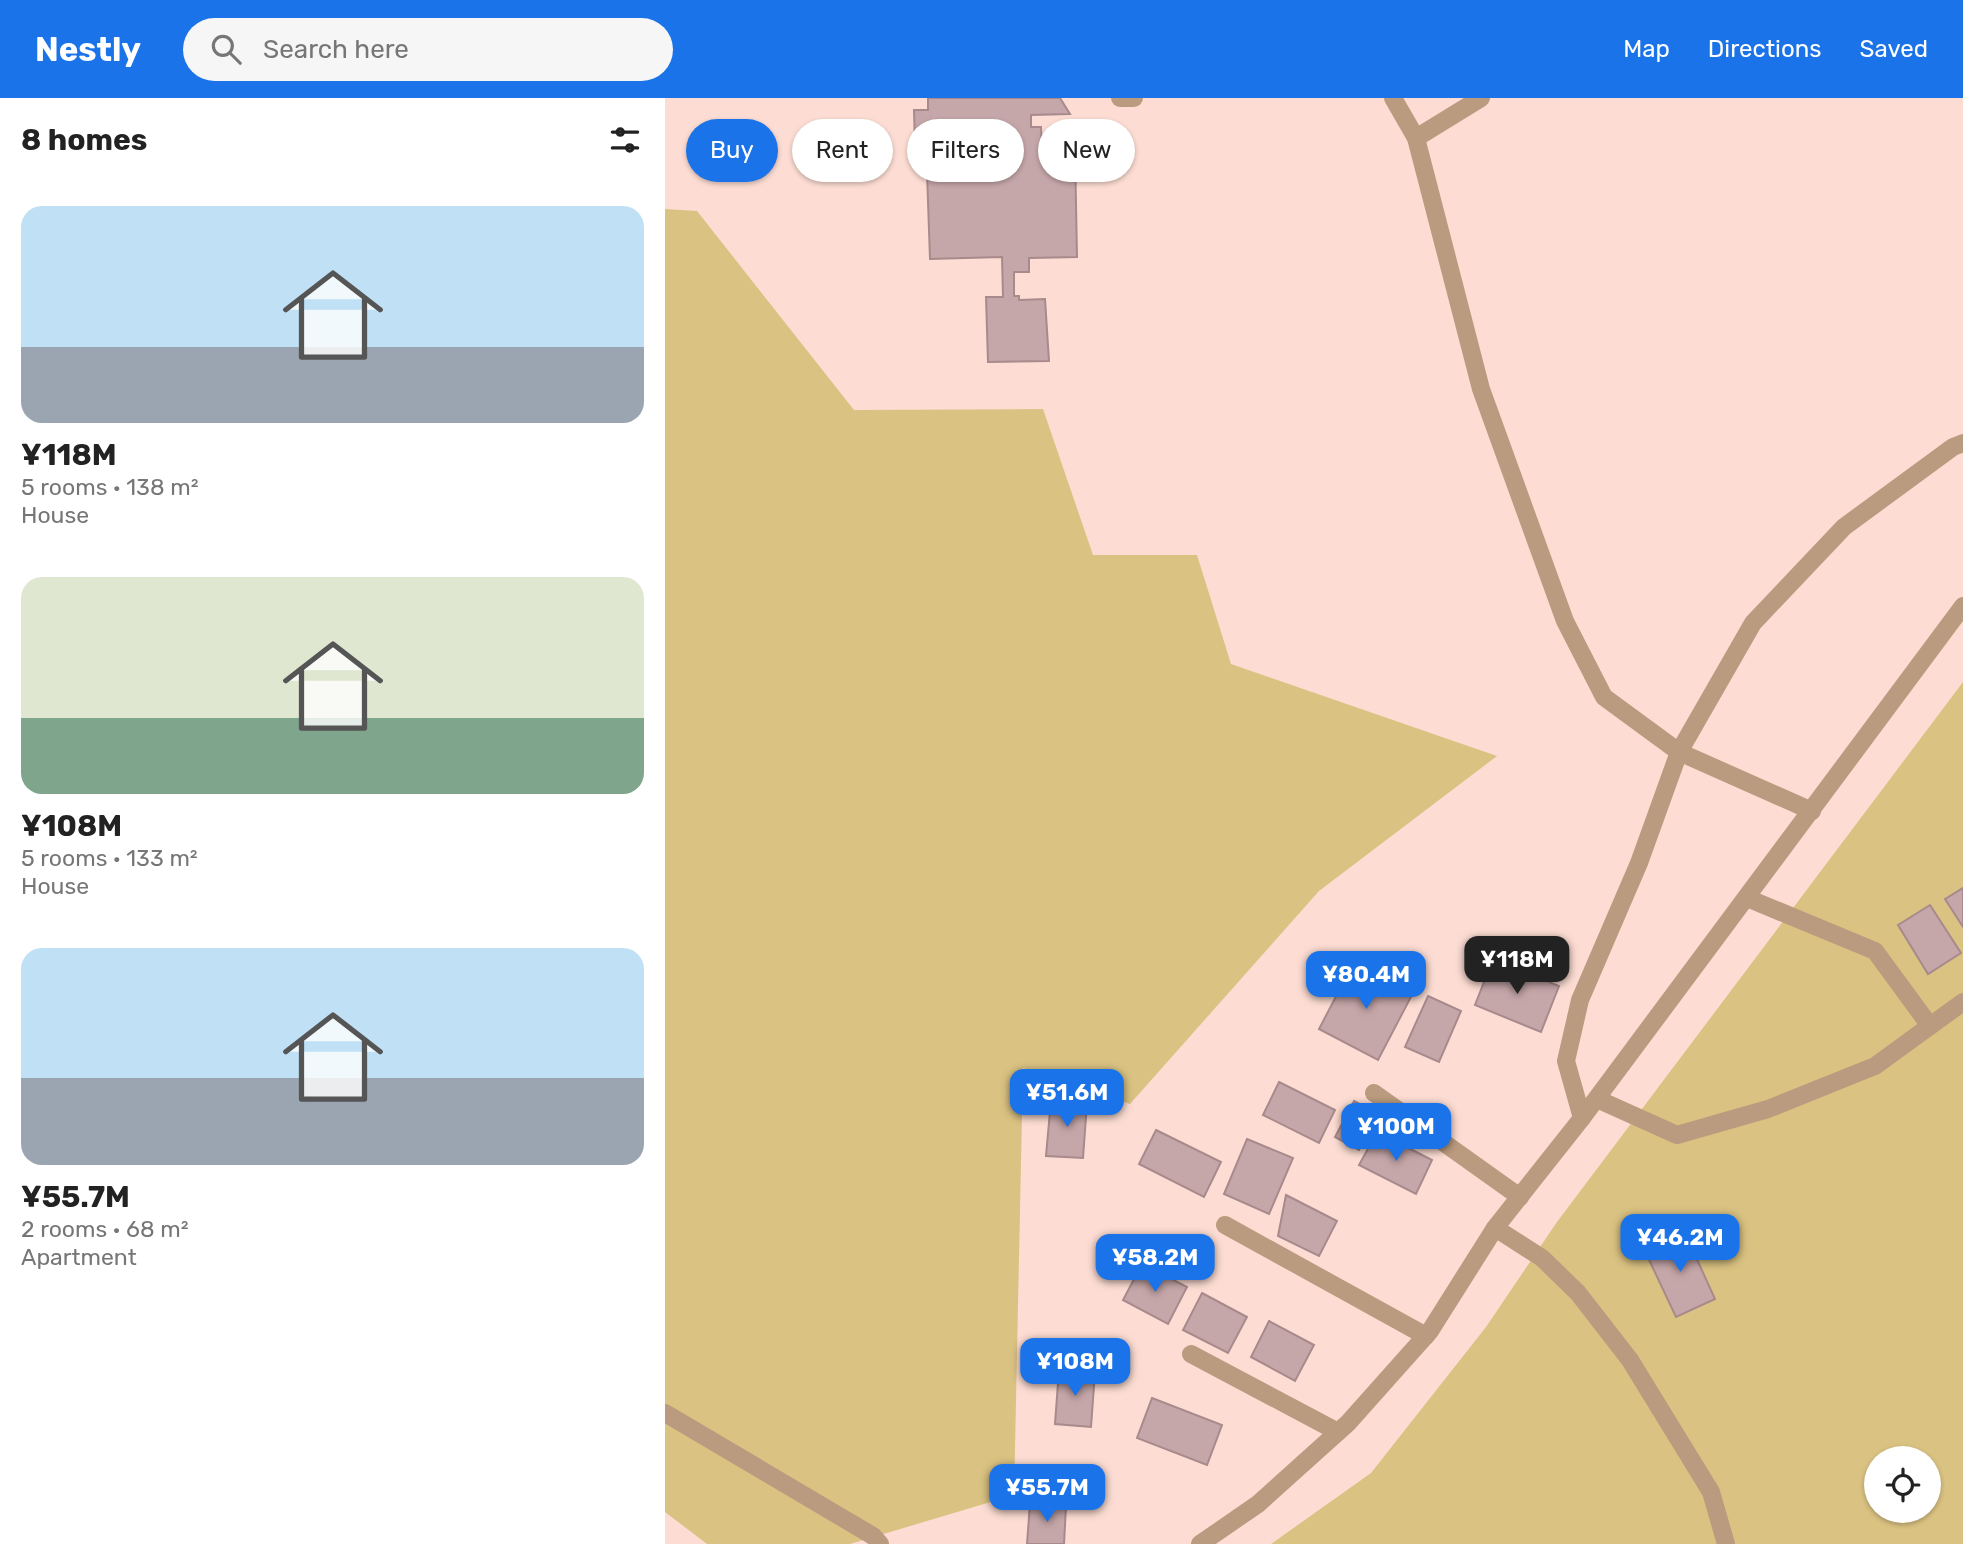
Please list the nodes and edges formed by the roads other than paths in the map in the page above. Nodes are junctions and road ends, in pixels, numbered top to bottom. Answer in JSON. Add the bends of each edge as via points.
{"nodes":[{"id":1,"x":1119,"y":98,"type":"edge"},
{"id":2,"x":1134,"y":98,"type":"edge"},
{"id":3,"x":1393,"y":98,"type":"edge"},
{"id":4,"x":1481,"y":98,"type":"edge"},
{"id":5,"x":1416,"y":138,"type":"junction"},
{"id":6,"x":1963,"y":443,"type":"edge"},
{"id":7,"x":1963,"y":606,"type":"edge"},
{"id":8,"x":1679,"y":752,"type":"junction"},
{"id":9,"x":1812,"y":811,"type":"junction"},
{"id":10,"x":1747,"y":898,"type":"junction"},
{"id":11,"x":1963,"y":1002,"type":"edge"},
{"id":12,"x":1930,"y":1026,"type":"junction"},
{"id":13,"x":1374,"y":1093,"type":"dead end"},
{"id":14,"x":1597,"y":1099,"type":"junction"},
{"id":15,"x":1583,"y":1118,"type":"junction"},
{"id":16,"x":1520,"y":1197,"type":"junction"},
{"id":17,"x":1225,"y":1225,"type":"dead end"},
{"id":18,"x":1495,"y":1228,"type":"junction"},
{"id":19,"x":1426,"y":1336,"type":"junction"},
{"id":20,"x":1191,"y":1354,"type":"dead end"},
{"id":21,"x":665,"y":1413,"type":"edge"},
{"id":22,"x":1338,"y":1432,"type":"junction"},
{"id":23,"x":880,"y":1544,"type":"edge"},
{"id":24,"x":1200,"y":1544,"type":"edge"},
{"id":25,"x":1726,"y":1544,"type":"edge"}],
"edges":[{"from":1,"to":2,"type":"street"},
{"from":3,"to":5,"type":"street"},
{"from":4,"to":5,"type":"street"},
{"from":5,"to":8,"type":"street","via":[[1481,389],[1565,621],[1604,697]]},
{"from":6,"to":8,"type":"street","via":[[1844,527],[1753,623]]},
{"from":7,"to":9,"type":"street"},
{"from":8,"to":9,"type":"street"},
{"from":8,"to":15,"type":"street","via":[[1639,863],[1580,1000],[1566,1061]]},
{"from":9,"to":10,"type":"street"},
{"from":10,"to":12,"type":"street","via":[[1875,951]]},
{"from":10,"to":14,"type":"street"},
{"from":11,"to":12,"type":"street"},
{"from":12,"to":14,"type":"street","via":[[1875,1066],[1768,1109],[1677,1135]]},
{"from":13,"to":16,"type":"street"},
{"from":14,"to":15,"type":"street"},
{"from":15,"to":16,"type":"street"},
{"from":16,"to":18,"type":"street"},
{"from":17,"to":19,"type":"street"},
{"from":18,"to":19,"type":"street"},
{"from":18,"to":25,"type":"street","via":[[1542,1258],[1579,1293],[1630,1360],[1710,1492]]},
{"from":19,"to":22,"type":"street"},
{"from":20,"to":22,"type":"street"},
{"from":21,"to":23,"type":"street"},
{"from":22,"to":24,"type":"street","via":[[1258,1504]]}]}
